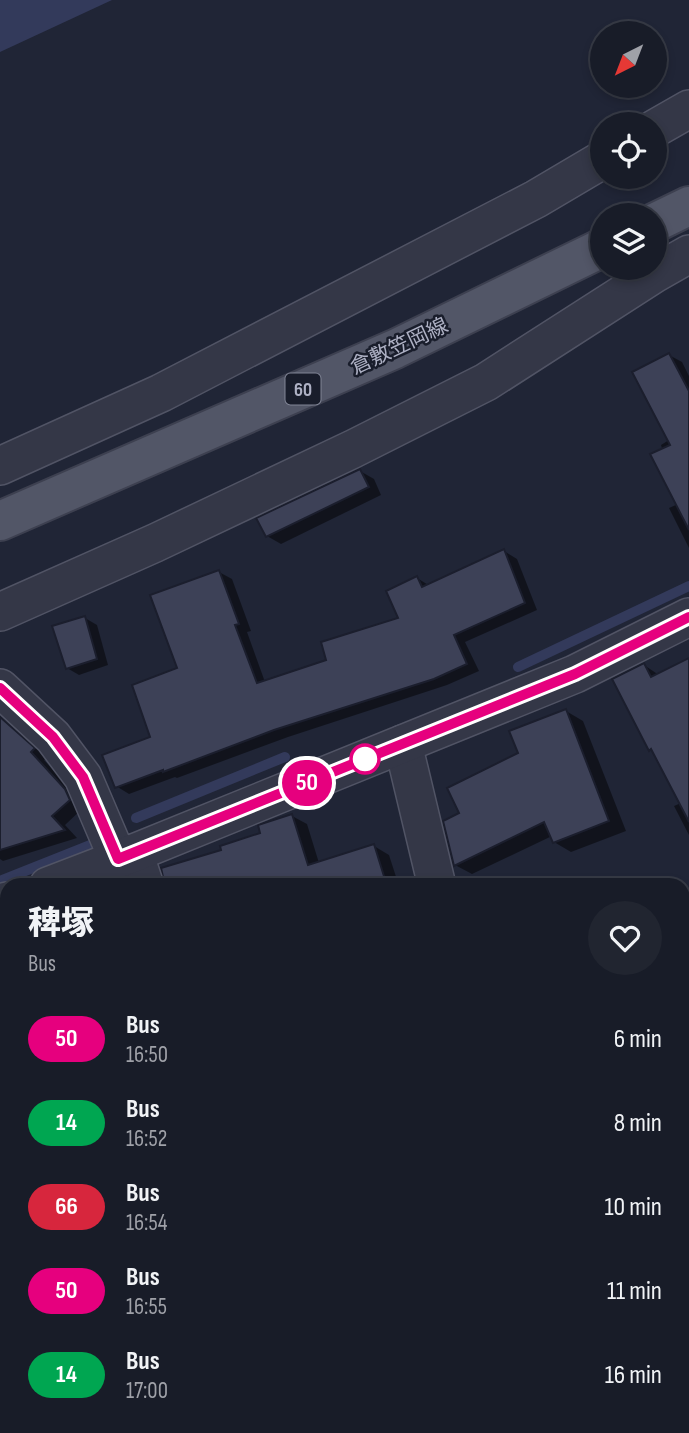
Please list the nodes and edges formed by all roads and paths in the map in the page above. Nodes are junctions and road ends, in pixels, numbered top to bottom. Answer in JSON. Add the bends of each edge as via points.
{"nodes":[{"id":1,"x":689,"y":109,"type":"edge"},
{"id":2,"x":667,"y":122,"type":"edge"},
{"id":3,"x":590,"y":167,"type":"edge"},
{"id":4,"x":689,"y":206,"type":"edge"},
{"id":5,"x":667,"y":217,"type":"edge"},
{"id":6,"x":590,"y":254,"type":"edge"},
{"id":7,"x":689,"y":254,"type":"edge"},
{"id":8,"x":0,"y":467,"type":"edge"},
{"id":9,"x":0,"y":520,"type":"edge"},
{"id":10,"x":0,"y":612,"type":"edge"},
{"id":11,"x":689,"y":617,"type":"edge"},
{"id":12,"x":0,"y":688,"type":"edge"},
{"id":13,"x":403,"y":744,"type":"junction"},
{"id":14,"x":132,"y":866,"type":"edge"},
{"id":15,"x":82,"y":878,"type":"edge"},
{"id":16,"x":435,"y":878,"type":"edge"}],
"edges":[{"from":1,"to":2,"type":"street"},
{"from":3,"to":8,"type":"street","via":[[161,394]]},
{"from":4,"to":5,"type":"main road"},
{"from":6,"to":9,"type":"main road","name":"倉敷笠岡線","number":"60","via":[[394,349]]},
{"from":7,"to":10,"type":"street","via":[[486,382],[155,543]]},
{"from":11,"to":13,"type":"street","via":[[575,674]]},
{"from":12,"to":14,"type":"street","via":[[53,737],[83,777]]},
{"from":13,"to":14,"type":"street"},
{"from":13,"to":16,"type":"street"},
{"from":14,"to":15,"type":"street"}]}
